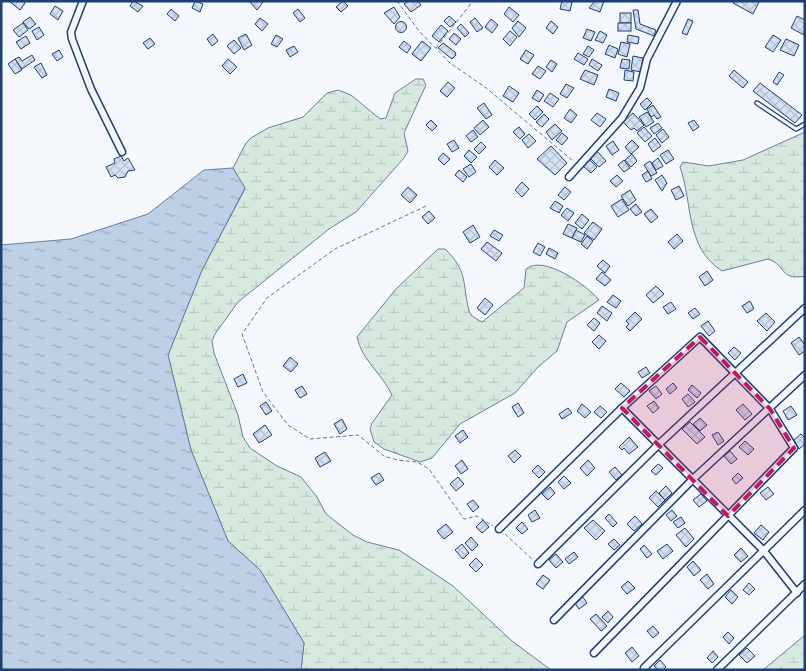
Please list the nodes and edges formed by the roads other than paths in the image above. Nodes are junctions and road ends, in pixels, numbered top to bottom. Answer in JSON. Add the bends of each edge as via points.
{"nodes":[{"id":1,"x":83,"y":1,"type":"edge"},
{"id":2,"x":677,"y":1,"type":"edge"},
{"id":3,"x":757,"y":104,"type":"dead end"},
{"id":4,"x":805,"y":124,"type":"edge"},
{"id":5,"x":122,"y":152,"type":"dead end"},
{"id":6,"x":568,"y":177,"type":"dead end"},
{"id":7,"x":805,"y":308,"type":"edge"},
{"id":8,"x":736,"y":374,"type":"junction"},
{"id":9,"x":805,"y":375,"type":"edge"},
{"id":10,"x":622,"y":408,"type":"junction"},
{"id":11,"x":770,"y":409,"type":"junction"},
{"id":12,"x":659,"y":444,"type":"junction"},
{"id":13,"x":693,"y":479,"type":"junction"},
{"id":14,"x":805,"y":510,"type":"edge"},
{"id":15,"x":728,"y":516,"type":"junction"},
{"id":16,"x":499,"y":529,"type":"road end"},
{"id":17,"x":764,"y":551,"type":"junction"},
{"id":18,"x":538,"y":564,"type":"road end"},
{"id":19,"x":805,"y":584,"type":"edge"},
{"id":20,"x":797,"y":592,"type":"junction"},
{"id":21,"x":554,"y":620,"type":"dead end"},
{"id":22,"x":594,"y":652,"type":"dead end"},
{"id":23,"x":644,"y":668,"type":"dead end"},
{"id":24,"x":717,"y":670,"type":"edge"}],
"edges":[{"from":1,"to":5,"type":"street","via":[[72,39],[91,89]]},
{"from":2,"to":6,"type":"street","via":[[647,59],[640,88],[622,118]]},
{"from":3,"to":4,"type":"lane","via":[[796,130]]},
{"from":7,"to":8,"type":"street"},
{"from":8,"to":10,"type":"street","via":[[700,337]]},
{"from":8,"to":11,"type":"street"},
{"from":8,"to":12,"type":"street"},
{"from":9,"to":11,"type":"street"},
{"from":10,"to":12,"type":"street"},
{"from":10,"to":16,"type":"street"},
{"from":11,"to":13,"type":"street"},
{"from":11,"to":15,"type":"street","via":[[794,448]]},
{"from":12,"to":13,"type":"street"},
{"from":12,"to":18,"type":"street"},
{"from":13,"to":15,"type":"street"},
{"from":13,"to":21,"type":"street"},
{"from":14,"to":17,"type":"street"},
{"from":15,"to":17,"type":"street"},
{"from":15,"to":22,"type":"street"},
{"from":17,"to":20,"type":"street"},
{"from":17,"to":23,"type":"street"},
{"from":19,"to":20,"type":"street"},
{"from":20,"to":24,"type":"street"}]}
